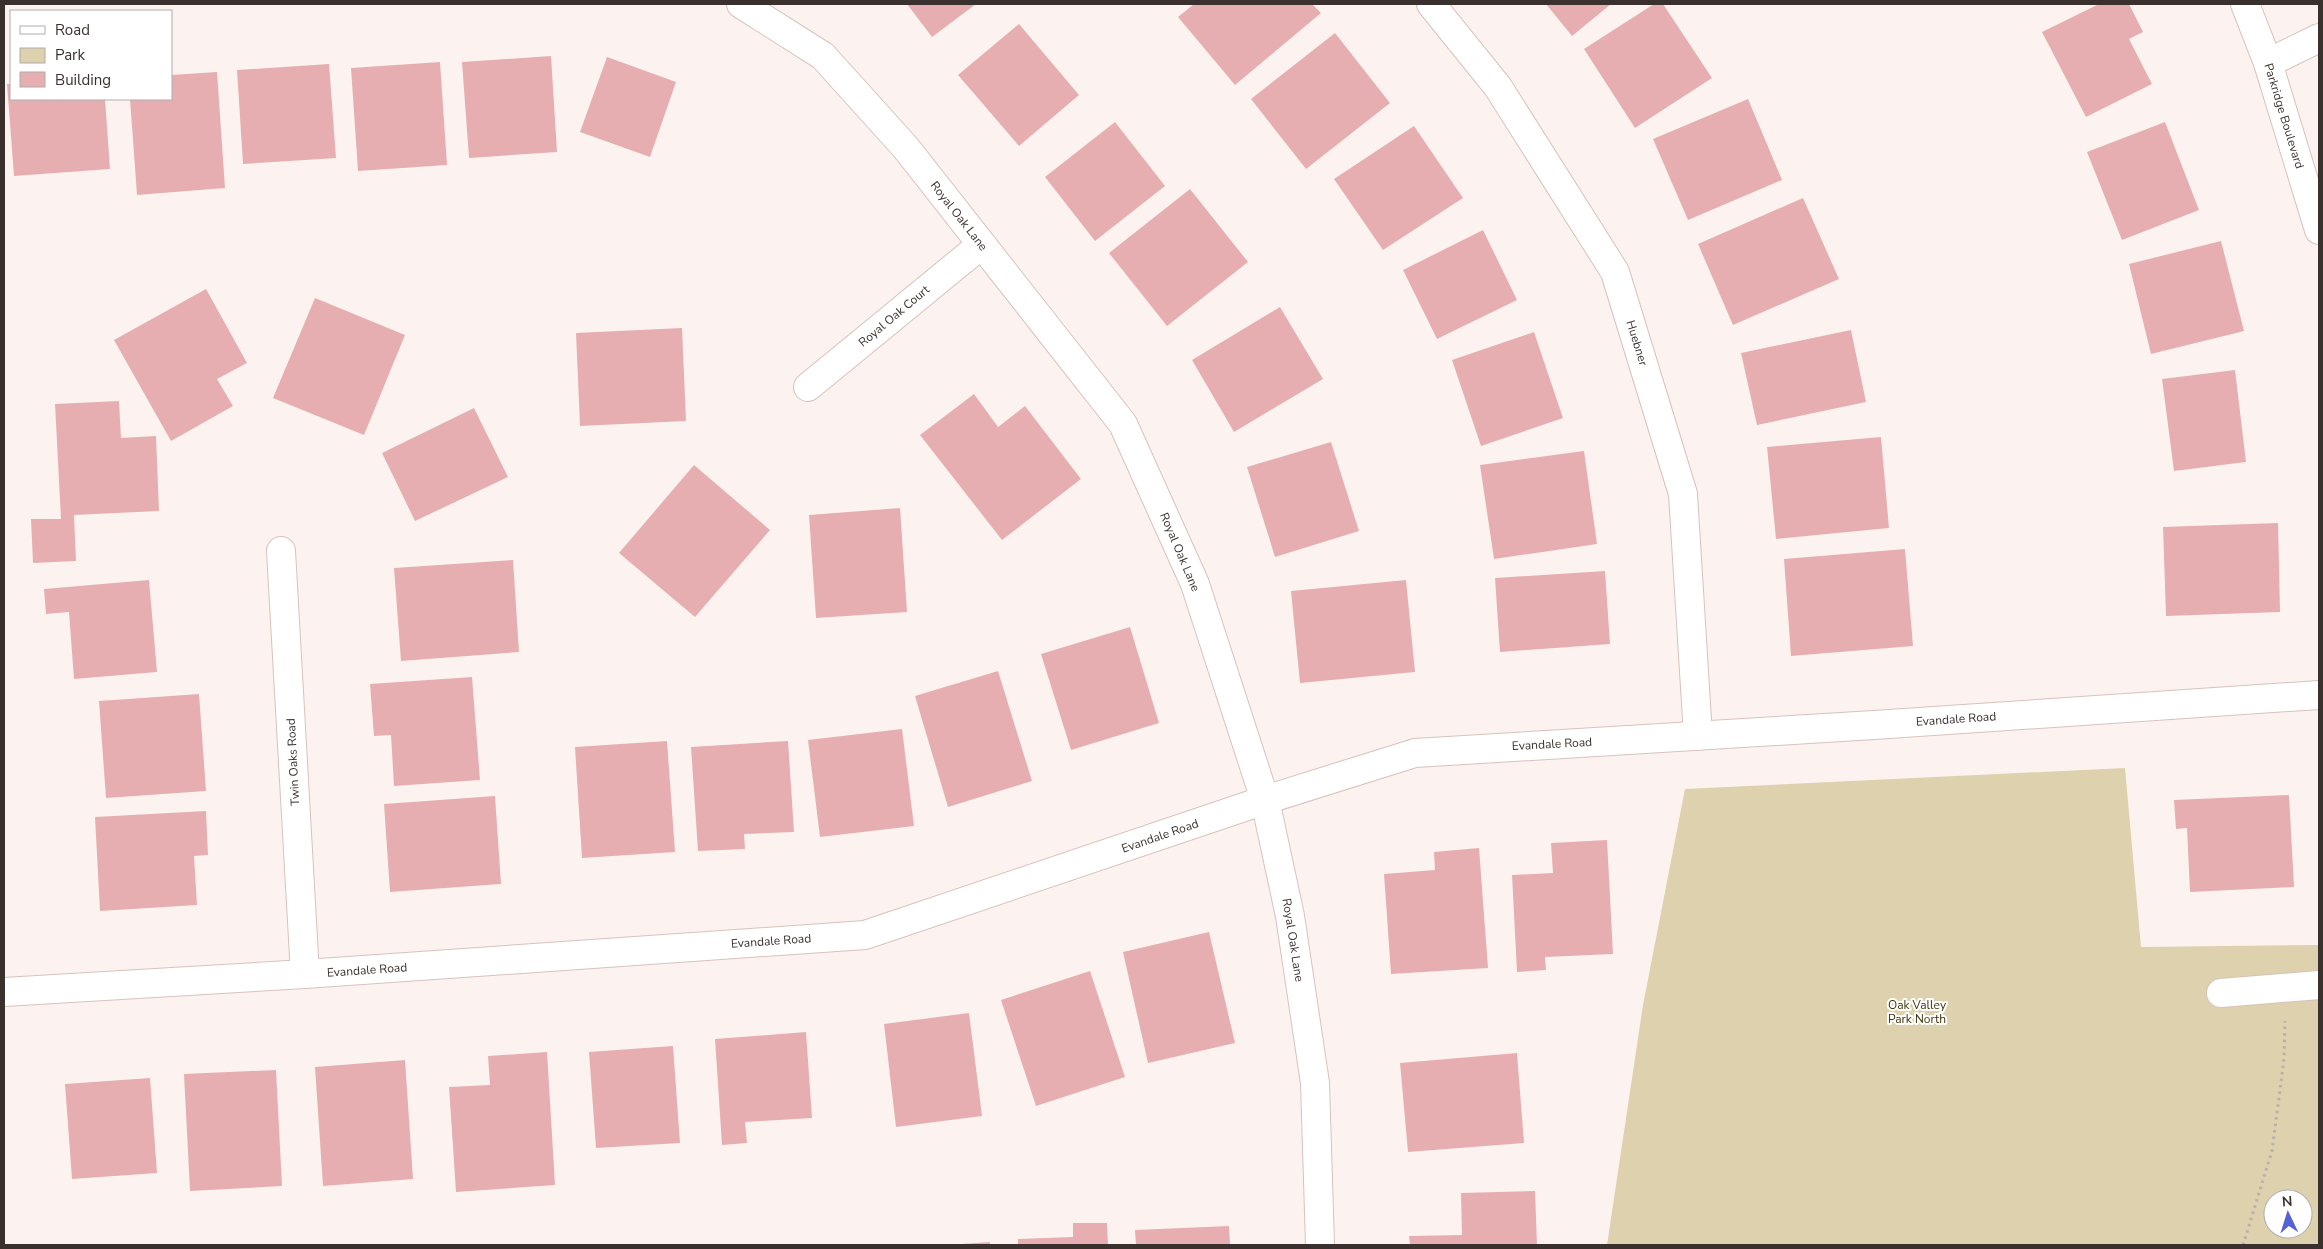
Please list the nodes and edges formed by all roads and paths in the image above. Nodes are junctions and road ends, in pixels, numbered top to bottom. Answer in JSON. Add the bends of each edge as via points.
{"nodes":[{"id":1,"x":742,"y":4,"type":"edge"},
{"id":2,"x":1432,"y":4,"type":"edge"},
{"id":3,"x":2245,"y":4,"type":"edge"},
{"id":4,"x":2319,"y":38,"type":"edge"},
{"id":5,"x":2268,"y":63,"type":"junction"},
{"id":6,"x":2319,"y":230,"type":"edge"},
{"id":7,"x":981,"y":244,"type":"junction"},
{"id":8,"x":808,"y":387,"type":"dead end"},
{"id":9,"x":281,"y":550,"type":"dead end"},
{"id":10,"x":2319,"y":694,"type":"edge"},
{"id":11,"x":1698,"y":736,"type":"junction"},
{"id":12,"x":1265,"y":800,"type":"junction"},
{"id":13,"x":305,"y":974,"type":"junction"},
{"id":14,"x":2319,"y":985,"type":"edge"},
{"id":15,"x":2286,"y":988,"type":"junction"},
{"id":16,"x":4,"y":992,"type":"edge"},
{"id":17,"x":2221,"y":993,"type":"dead end"},
{"id":18,"x":1320,"y":1245,"type":"edge"},
{"id":19,"x":2243,"y":1245,"type":"edge"}],
"edges":[{"from":1,"to":7,"type":"street","name":"Royal Oak Lane","via":[[823,56],[906,148]]},
{"from":2,"to":11,"type":"street","name":"Huebner","via":[[1498,87],[1615,272],[1683,494]]},
{"from":3,"to":5,"type":"street","name":"Parkridge Boulevard"},
{"from":4,"to":5,"type":"street"},
{"from":5,"to":6,"type":"street","name":"Parkridge Boulevard"},
{"from":7,"to":8,"type":"street","name":"Royal Oak Court"},
{"from":7,"to":12,"type":"street","name":"Royal Oak Lane","via":[[1123,424],[1194,584]]},
{"from":9,"to":13,"type":"street","name":"Twin Oaks Road"},
{"from":10,"to":11,"type":"street","name":"Evandale Road"},
{"from":11,"to":12,"type":"street","name":"Evandale Road","via":[[1415,753]]},
{"from":12,"to":13,"type":"street","name":"Evandale Road","via":[[865,935]]},
{"from":12,"to":18,"type":"street","name":"Royal Oak Lane","via":[[1290,916],[1315,1083]]},
{"from":13,"to":16,"type":"street","name":"Evandale Road"},
{"from":14,"to":15,"type":"street"},
{"from":15,"to":17,"type":"street"},
{"from":15,"to":19,"type":"path","via":[[2284,1059],[2272,1151]]}]}
